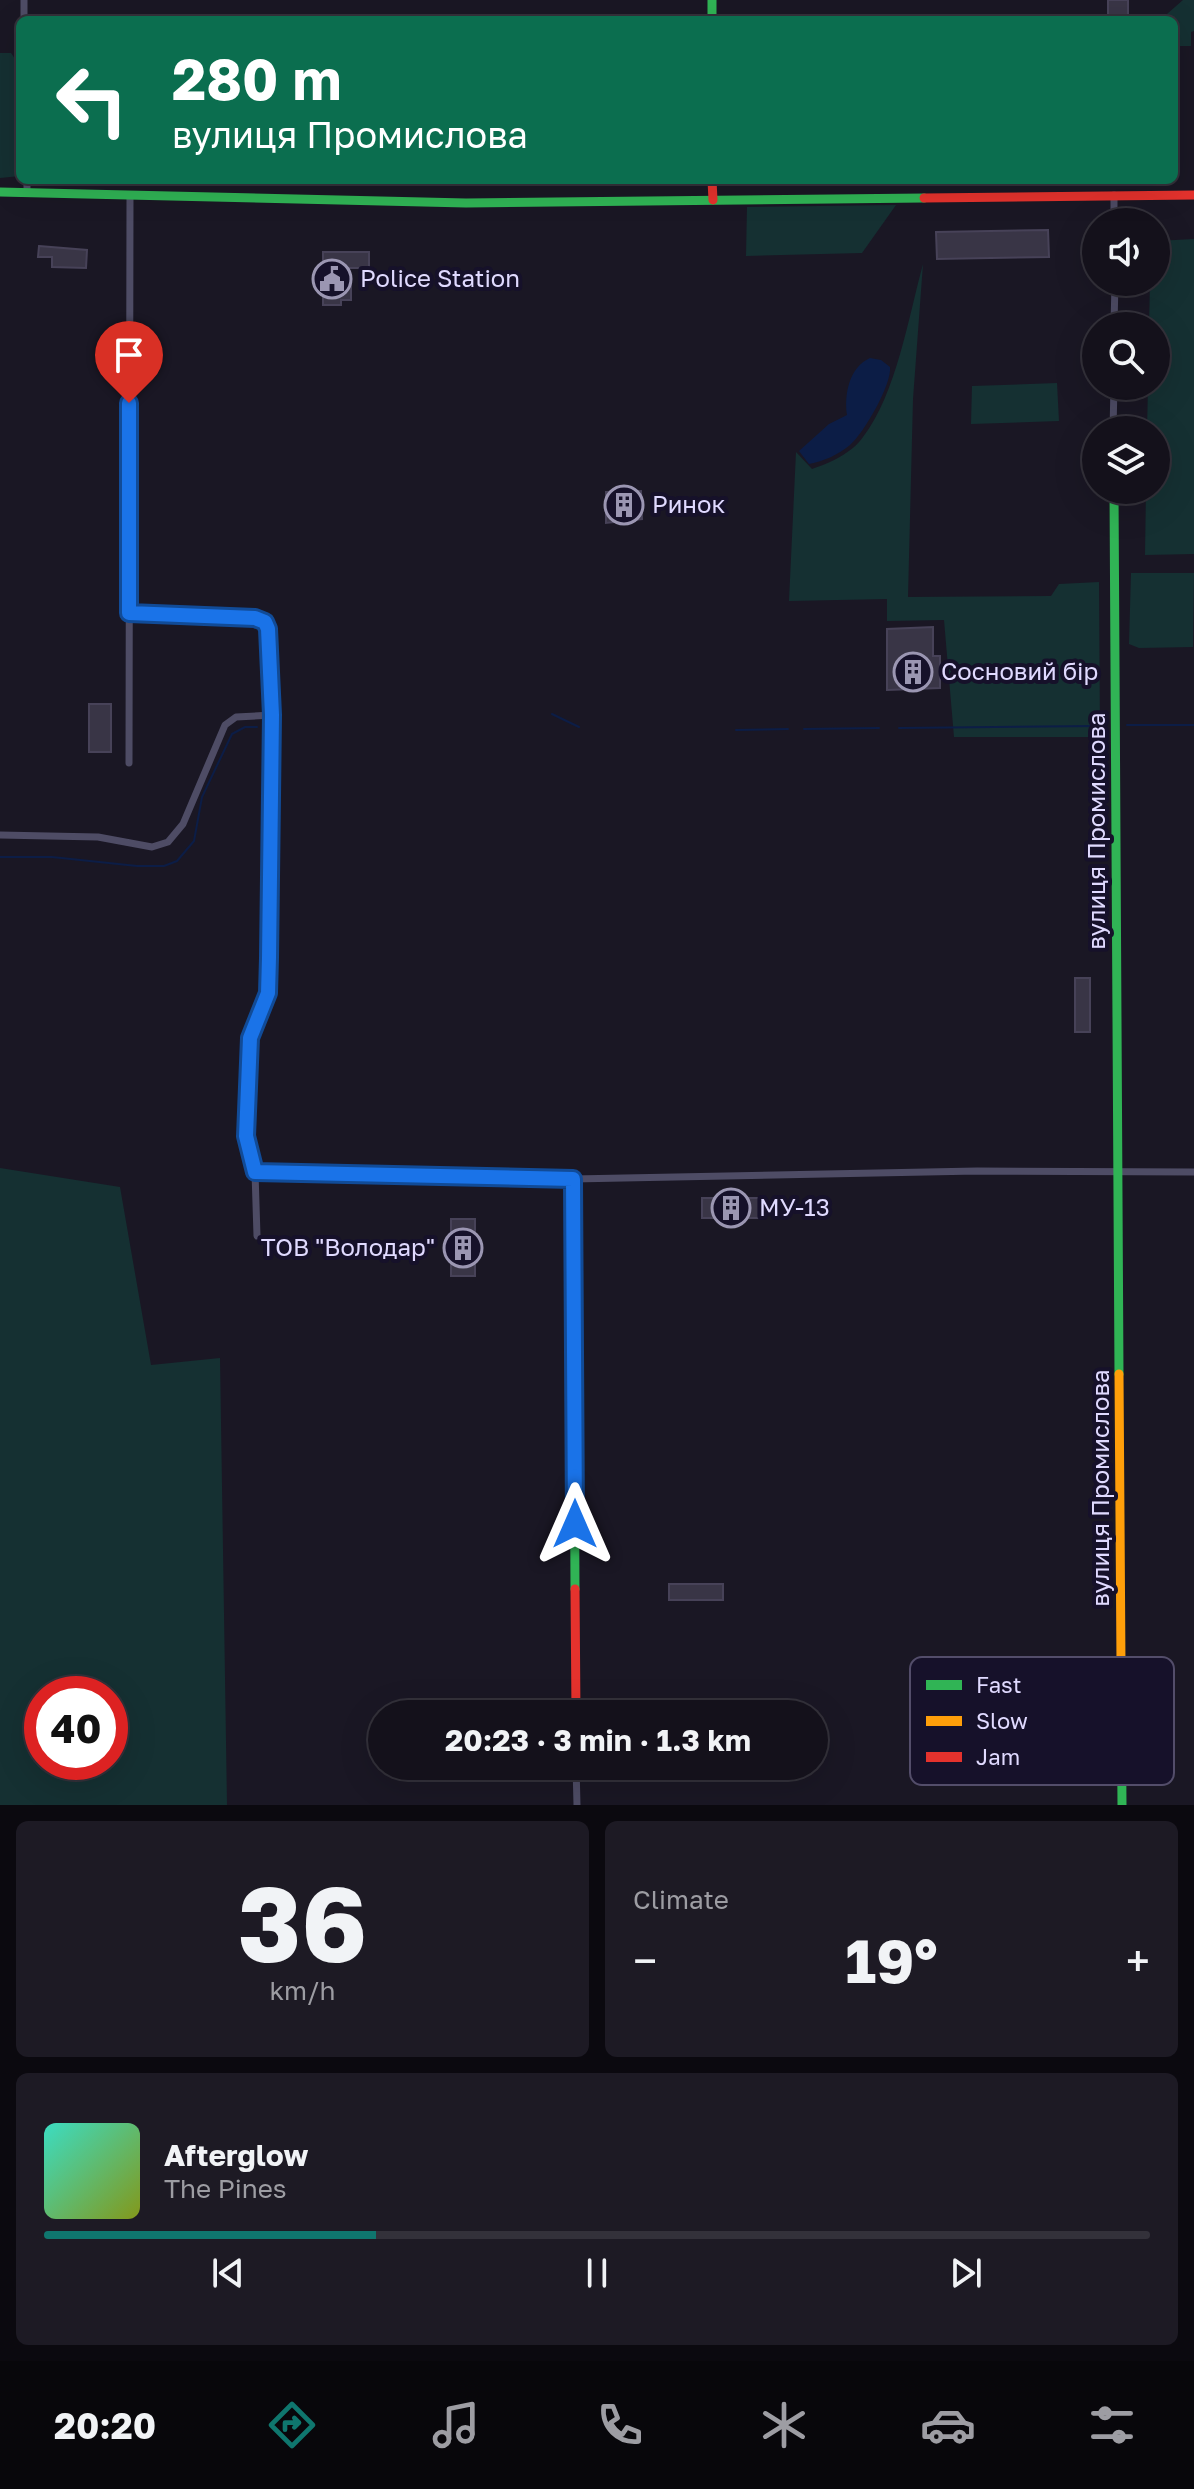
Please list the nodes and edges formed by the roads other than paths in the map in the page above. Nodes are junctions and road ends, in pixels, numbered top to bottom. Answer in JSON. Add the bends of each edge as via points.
{"nodes":[{"id":1,"x":27,"y":184,"type":"edge"},
{"id":2,"x":712,"y":184,"type":"edge"},
{"id":3,"x":0,"y":192,"type":"edge"},
{"id":4,"x":27,"y":193,"type":"junction"},
{"id":5,"x":1114,"y":195,"type":"junction"},
{"id":6,"x":1194,"y":195,"type":"edge"},
{"id":7,"x":130,"y":196,"type":"junction"},
{"id":8,"x":713,"y":200,"type":"junction"},
{"id":9,"x":1114,"y":208,"type":"edge"},
{"id":10,"x":1114,"y":504,"type":"edge"},
{"id":11,"x":129,"y":613,"type":"junction"},
{"id":12,"x":272,"y":715,"type":"junction"},
{"id":13,"x":129,"y":763,"type":"dead end"},
{"id":14,"x":0,"y":835,"type":"edge"},
{"id":15,"x":255,"y":1172,"type":"junction"},
{"id":16,"x":1119,"y":1172,"type":"junction"},
{"id":17,"x":1194,"y":1172,"type":"edge"},
{"id":18,"x":573,"y":1179,"type":"junction"},
{"id":19,"x":257,"y":1236,"type":"dead end"},
{"id":20,"x":1121,"y":1657,"type":"edge"},
{"id":21,"x":576,"y":1700,"type":"edge"},
{"id":22,"x":576,"y":1780,"type":"edge"},
{"id":23,"x":1122,"y":1785,"type":"edge"},
{"id":24,"x":577,"y":1805,"type":"edge"},
{"id":25,"x":1122,"y":1805,"type":"edge"}],
"edges":[{"from":1,"to":4,"type":"street"},
{"from":2,"to":8,"type":"street"},
{"from":3,"to":4,"type":"street"},
{"from":4,"to":7,"type":"street"},
{"from":5,"to":6,"type":"street"},
{"from":5,"to":8,"type":"street"},
{"from":5,"to":9,"type":"street"},
{"from":7,"to":8,"type":"street","via":[[466,203]]},
{"from":7,"to":11,"type":"street"},
{"from":10,"to":16,"type":"street","name":"вулиця Промислова"},
{"from":11,"to":12,"type":"street","via":[[262,620],[269,633]]},
{"from":11,"to":13,"type":"street"},
{"from":12,"to":14,"type":"street","via":[[236,717],[225,725],[183,824],[161,846],[98,837]]},
{"from":12,"to":15,"type":"street","via":[[268,993],[250,1038],[246,1136]]},
{"from":15,"to":18,"type":"street"},
{"from":15,"to":19,"type":"street"},
{"from":16,"to":17,"type":"street"},
{"from":16,"to":18,"type":"street"},
{"from":16,"to":20,"type":"street","name":"вулиця Промислова"},
{"from":18,"to":21,"type":"street"},
{"from":22,"to":24,"type":"street"},
{"from":23,"to":25,"type":"street","name":"вулиця Промислова"}]}
